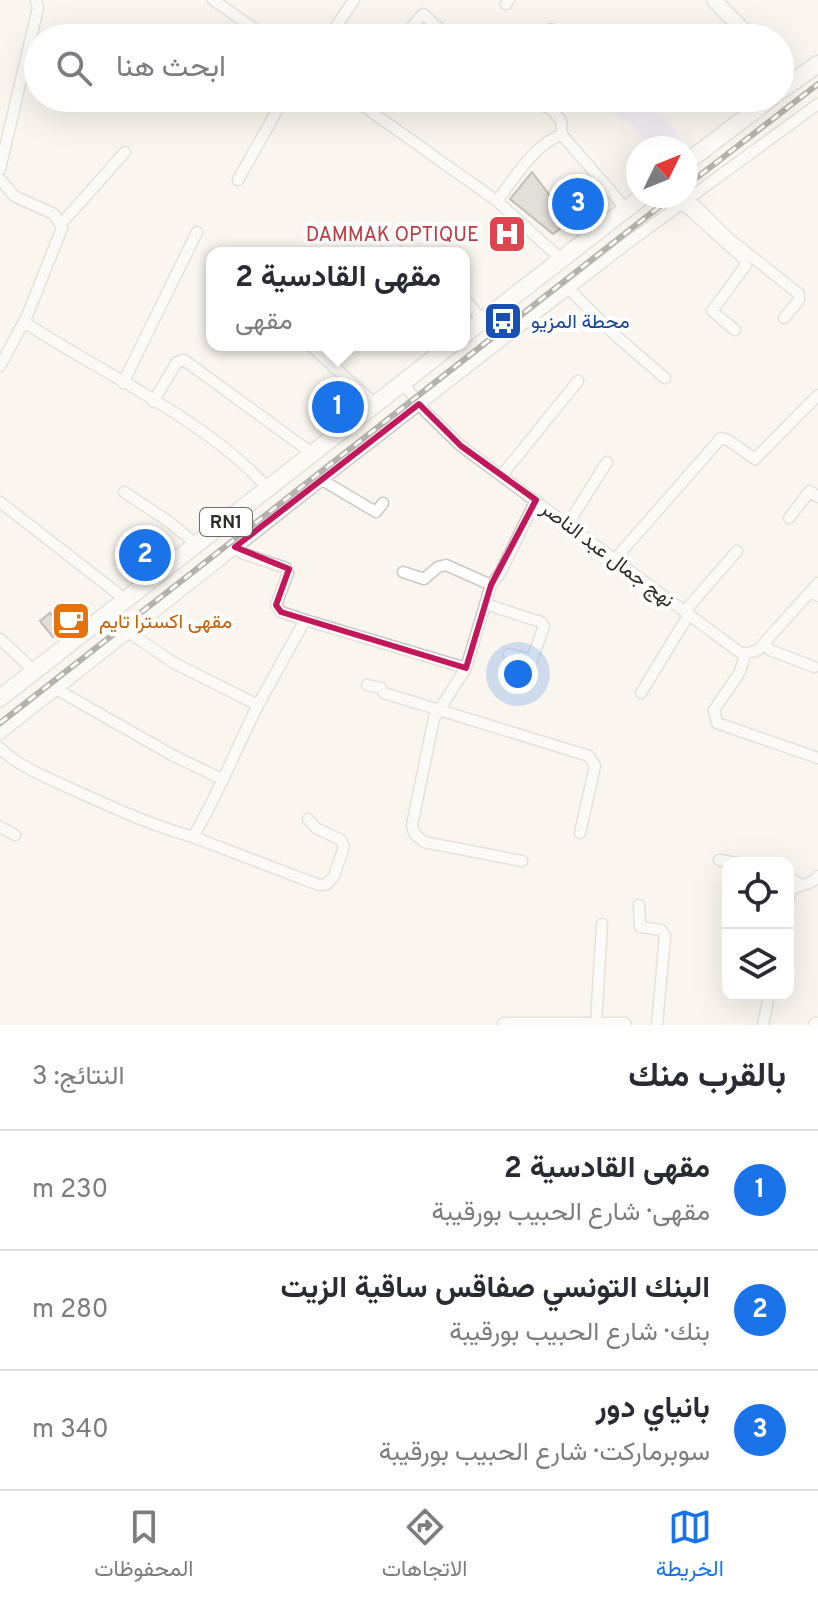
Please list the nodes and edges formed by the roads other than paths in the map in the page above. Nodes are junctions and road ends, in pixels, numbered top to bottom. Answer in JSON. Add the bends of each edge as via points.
{"nodes":[{"id":1,"x":36,"y":0,"type":"edge"},
{"id":2,"x":213,"y":0,"type":"edge"},
{"id":3,"x":354,"y":0,"type":"edge"},
{"id":4,"x":714,"y":0,"type":"edge"},
{"id":5,"x":34,"y":24,"type":"edge"},
{"id":6,"x":248,"y":24,"type":"edge"},
{"id":7,"x":338,"y":24,"type":"edge"},
{"id":8,"x":414,"y":24,"type":"edge"},
{"id":9,"x":434,"y":24,"type":"edge"},
{"id":10,"x":737,"y":24,"type":"edge"},
{"id":11,"x":818,"y":64,"type":"edge"},
{"id":12,"x":24,"y":67,"type":"edge"},
{"id":13,"x":794,"y":82,"type":"edge"},
{"id":14,"x":818,"y":104,"type":"edge"},
{"id":15,"x":276,"y":112,"type":"edge"},
{"id":16,"x":373,"y":112,"type":"edge"},
{"id":17,"x":554,"y":112,"type":"edge"},
{"id":18,"x":753,"y":112,"type":"edge"},
{"id":19,"x":562,"y":135,"type":"junction"},
{"id":20,"x":125,"y":152,"type":"dead end"},
{"id":21,"x":698,"y":154,"type":"edge"},
{"id":22,"x":0,"y":169,"type":"edge"},
{"id":23,"x":0,"y":179,"type":"edge"},
{"id":24,"x":238,"y":180,"type":"dead end"},
{"id":25,"x":698,"y":194,"type":"edge"},
{"id":26,"x":497,"y":201,"type":"junction"},
{"id":27,"x":679,"y":208,"type":"edge"},
{"id":28,"x":693,"y":208,"type":"edge"},
{"id":29,"x":694,"y":208,"type":"edge"},
{"id":30,"x":626,"y":209,"type":"joint"},
{"id":31,"x":61,"y":224,"type":"junction"},
{"id":32,"x":197,"y":232,"type":"dead end"},
{"id":33,"x":375,"y":234,"type":"dead end"},
{"id":34,"x":393,"y":247,"type":"edge"},
{"id":35,"x":562,"y":260,"type":"junction"},
{"id":36,"x":569,"y":289,"type":"junction"},
{"id":37,"x":470,"y":305,"type":"edge"},
{"id":38,"x":784,"y":318,"type":"dead end"},
{"id":39,"x":483,"y":321,"type":"junction"},
{"id":40,"x":24,"y":322,"type":"junction"},
{"id":41,"x":735,"y":330,"type":"dead end"},
{"id":42,"x":470,"y":331,"type":"edge"},
{"id":43,"x":317,"y":351,"type":"edge"},
{"id":44,"x":441,"y":351,"type":"edge"},
{"id":45,"x":0,"y":366,"type":"edge"},
{"id":46,"x":665,"y":378,"type":"dead end"},
{"id":47,"x":578,"y":381,"type":"dead end"},
{"id":48,"x":402,"y":382,"type":"junction"},
{"id":49,"x":123,"y":383,"type":"junction"},
{"id":50,"x":818,"y":395,"type":"edge"},
{"id":51,"x":153,"y":402,"type":"junction"},
{"id":52,"x":375,"y":404,"type":"junction"},
{"id":53,"x":419,"y":404,"type":"junction"},
{"id":54,"x":313,"y":454,"type":"junction"},
{"id":55,"x":607,"y":462,"type":"dead end"},
{"id":56,"x":502,"y":475,"type":"junction"},
{"id":57,"x":322,"y":480,"type":"junction"},
{"id":58,"x":268,"y":489,"type":"junction"},
{"id":59,"x":124,"y":492,"type":"dead end"},
{"id":60,"x":818,"y":497,"type":"edge"},
{"id":61,"x":536,"y":500,"type":"junction"},
{"id":62,"x":0,"y":502,"type":"edge"},
{"id":63,"x":383,"y":503,"type":"dead end"},
{"id":64,"x":789,"y":518,"type":"dead end"},
{"id":65,"x":568,"y":524,"type":"junction"},
{"id":66,"x":196,"y":544,"type":"junction"},
{"id":67,"x":235,"y":547,"type":"junction"},
{"id":68,"x":737,"y":551,"type":"dead end"},
{"id":69,"x":615,"y":559,"type":"junction"},
{"id":70,"x":403,"y":572,"type":"dead end"},
{"id":71,"x":818,"y":583,"type":"edge"},
{"id":72,"x":491,"y":585,"type":"junction"},
{"id":73,"x":814,"y":594,"type":"edge"},
{"id":74,"x":126,"y":600,"type":"junction"},
{"id":75,"x":485,"y":604,"type":"junction"},
{"id":76,"x":687,"y":612,"type":"junction"},
{"id":77,"x":305,"y":620,"type":"junction"},
{"id":78,"x":130,"y":633,"type":"junction"},
{"id":79,"x":0,"y":639,"type":"edge"},
{"id":80,"x":764,"y":644,"type":"junction"},
{"id":81,"x":509,"y":654,"type":"dead end"},
{"id":82,"x":745,"y":654,"type":"junction"},
{"id":83,"x":814,"y":667,"type":"dead end"},
{"id":84,"x":466,"y":668,"type":"junction"},
{"id":85,"x":34,"y":671,"type":"junction"},
{"id":86,"x":367,"y":685,"type":"dead end"},
{"id":87,"x":56,"y":689,"type":"junction"},
{"id":88,"x":641,"y":693,"type":"dead end"},
{"id":89,"x":0,"y":698,"type":"edge"},
{"id":90,"x":258,"y":705,"type":"junction"},
{"id":91,"x":440,"y":710,"type":"junction"},
{"id":92,"x":0,"y":734,"type":"edge"},
{"id":93,"x":0,"y":748,"type":"edge"},
{"id":94,"x":818,"y":758,"type":"edge"},
{"id":95,"x":222,"y":779,"type":"junction"},
{"id":96,"x":308,"y":819,"type":"dead end"},
{"id":97,"x":0,"y":827,"type":"edge"},
{"id":98,"x":580,"y":833,"type":"dead end"},
{"id":99,"x":15,"y":835,"type":"dead end"},
{"id":100,"x":193,"y":837,"type":"junction"},
{"id":101,"x":719,"y":860,"type":"dead end"},
{"id":102,"x":722,"y":860,"type":"edge"},
{"id":103,"x":522,"y":861,"type":"dead end"},
{"id":104,"x":818,"y":876,"type":"edge"},
{"id":105,"x":794,"y":880,"type":"edge"},
{"id":106,"x":800,"y":884,"type":"junction"},
{"id":107,"x":794,"y":888,"type":"edge"},
{"id":108,"x":639,"y":905,"type":"dead end"},
{"id":109,"x":602,"y":924,"type":"dead end"},
{"id":110,"x":768,"y":1001,"type":"edge"},
{"id":111,"x":587,"y":1024,"type":"edge"},
{"id":112,"x":505,"y":1025,"type":"edge"},
{"id":113,"x":624,"y":1025,"type":"edge"},
{"id":114,"x":657,"y":1025,"type":"edge"},
{"id":115,"x":763,"y":1025,"type":"edge"}],
"edges":[{"from":1,"to":5,"type":"street"},
{"from":2,"to":6,"type":"street"},
{"from":3,"to":7,"type":"street"},
{"from":4,"to":10,"type":"street"},
{"from":8,"to":9,"type":"street","via":[[423,14]]},
{"from":11,"to":13,"type":"main road"},
{"from":12,"to":22,"type":"street"},
{"from":14,"to":25,"type":"street"},
{"from":15,"to":24,"type":"street"},
{"from":16,"to":26,"type":"street"},
{"from":17,"to":19,"type":"street"},
{"from":18,"to":21,"type":"main road"},
{"from":19,"to":26,"type":"street","via":[[542,145]]},
{"from":19,"to":30,"type":"street"},
{"from":20,"to":31,"type":"street"},
{"from":23,"to":31,"type":"street","via":[[10,193],[54,214]]},
{"from":26,"to":35,"type":"street"},
{"from":27,"to":36,"type":"street"},
{"from":28,"to":41,"type":"street","via":[[744,259],[746,265],[712,311]]},
{"from":29,"to":38,"type":"street","via":[[799,294]]},
{"from":30,"to":35,"type":"main road"},
{"from":31,"to":40,"type":"street"},
{"from":32,"to":49,"type":"street"},
{"from":33,"to":34,"type":"street"},
{"from":35,"to":39,"type":"main road"},
{"from":36,"to":46,"type":"street"},
{"from":36,"to":53,"type":"street"},
{"from":37,"to":39,"type":"street"},
{"from":39,"to":42,"type":"main road"},
{"from":40,"to":45,"type":"street"},
{"from":40,"to":49,"type":"street"},
{"from":43,"to":52,"type":"street"},
{"from":44,"to":48,"type":"main road","number":"RN1"},
{"from":47,"to":56,"type":"street"},
{"from":48,"to":52,"type":"main road","number":"RN1"},
{"from":48,"to":53,"type":"street","name":"نهج جمال عبد الناصر"},
{"from":49,"to":51,"type":"street"},
{"from":50,"to":69,"type":"street","via":[[755,459],[721,438]]},
{"from":51,"to":54,"type":"street","via":[[177,362],[184,360]]},
{"from":51,"to":58,"type":"street","via":[[254,473]]},
{"from":52,"to":54,"type":"main road","number":"RN1"},
{"from":53,"to":56,"type":"street","name":"نهج جمال عبد الناصر","via":[[461,446]]},
{"from":53,"to":57,"type":"street"},
{"from":54,"to":58,"type":"main road","number":"RN1"},
{"from":55,"to":65,"type":"street"},
{"from":56,"to":61,"type":"street","name":"نهج جمال عبد الناصر"},
{"from":57,"to":63,"type":"street","via":[[376,512]]},
{"from":57,"to":67,"type":"street"},
{"from":58,"to":66,"type":"main road","number":"RN1"},
{"from":59,"to":66,"type":"street"},
{"from":60,"to":64,"type":"street","via":[[810,491]]},
{"from":61,"to":65,"type":"street","name":"نهج جمال عبد الناصر"},
{"from":61,"to":72,"type":"street"},
{"from":62,"to":74,"type":"street"},
{"from":65,"to":69,"type":"street","name":"نهج جمال عبد الناصر"},
{"from":66,"to":74,"type":"main road","number":"RN1"},
{"from":67,"to":77,"type":"street","via":[[286,568],[276,605]]},
{"from":67,"to":78,"type":"street"},
{"from":68,"to":76,"type":"street"},
{"from":69,"to":76,"type":"street","name":"نهج جمال عبد الناصر"},
{"from":70,"to":72,"type":"street","via":[[424,579],[446,565]]},
{"from":71,"to":73,"type":"street"},
{"from":72,"to":75,"type":"street"},
{"from":73,"to":80,"type":"street"},
{"from":74,"to":85,"type":"main road","number":"RN1"},
{"from":75,"to":81,"type":"street","via":[[544,626],[532,660]]},
{"from":75,"to":84,"type":"street"},
{"from":76,"to":82,"type":"street","name":"نهج جمال عبد الناصر"},
{"from":76,"to":88,"type":"street"},
{"from":77,"to":84,"type":"street"},
{"from":77,"to":90,"type":"street"},
{"from":78,"to":87,"type":"street"},
{"from":78,"to":90,"type":"street","via":[[174,663]]},
{"from":79,"to":85,"type":"street"},
{"from":80,"to":82,"type":"street"},
{"from":80,"to":83,"type":"street"},
{"from":82,"to":94,"type":"street","via":[[740,672],[714,710],[717,723]]},
{"from":84,"to":91,"type":"street"},
{"from":85,"to":89,"type":"main road","number":"RN1"},
{"from":86,"to":91,"type":"street"},
{"from":87,"to":92,"type":"street"},
{"from":87,"to":95,"type":"street"},
{"from":90,"to":95,"type":"street"},
{"from":91,"to":98,"type":"street","via":[[589,756],[595,766]]},
{"from":91,"to":103,"type":"street","via":[[434,718],[414,833],[424,842]]},
{"from":93,"to":100,"type":"street","via":[[21,764],[116,809]]},
{"from":95,"to":100,"type":"street"},
{"from":96,"to":100,"type":"street","via":[[344,847],[327,884]]},
{"from":97,"to":99,"type":"street"},
{"from":101,"to":102,"type":"street"},
{"from":104,"to":106,"type":"street"},
{"from":105,"to":106,"type":"street"},
{"from":106,"to":107,"type":"street"},
{"from":108,"to":114,"type":"street","via":[[640,927],[661,930],[665,936]]},
{"from":109,"to":111,"type":"street"},
{"from":110,"to":115,"type":"street"},
{"from":111,"to":112,"type":"street"},
{"from":111,"to":113,"type":"street"}]}
